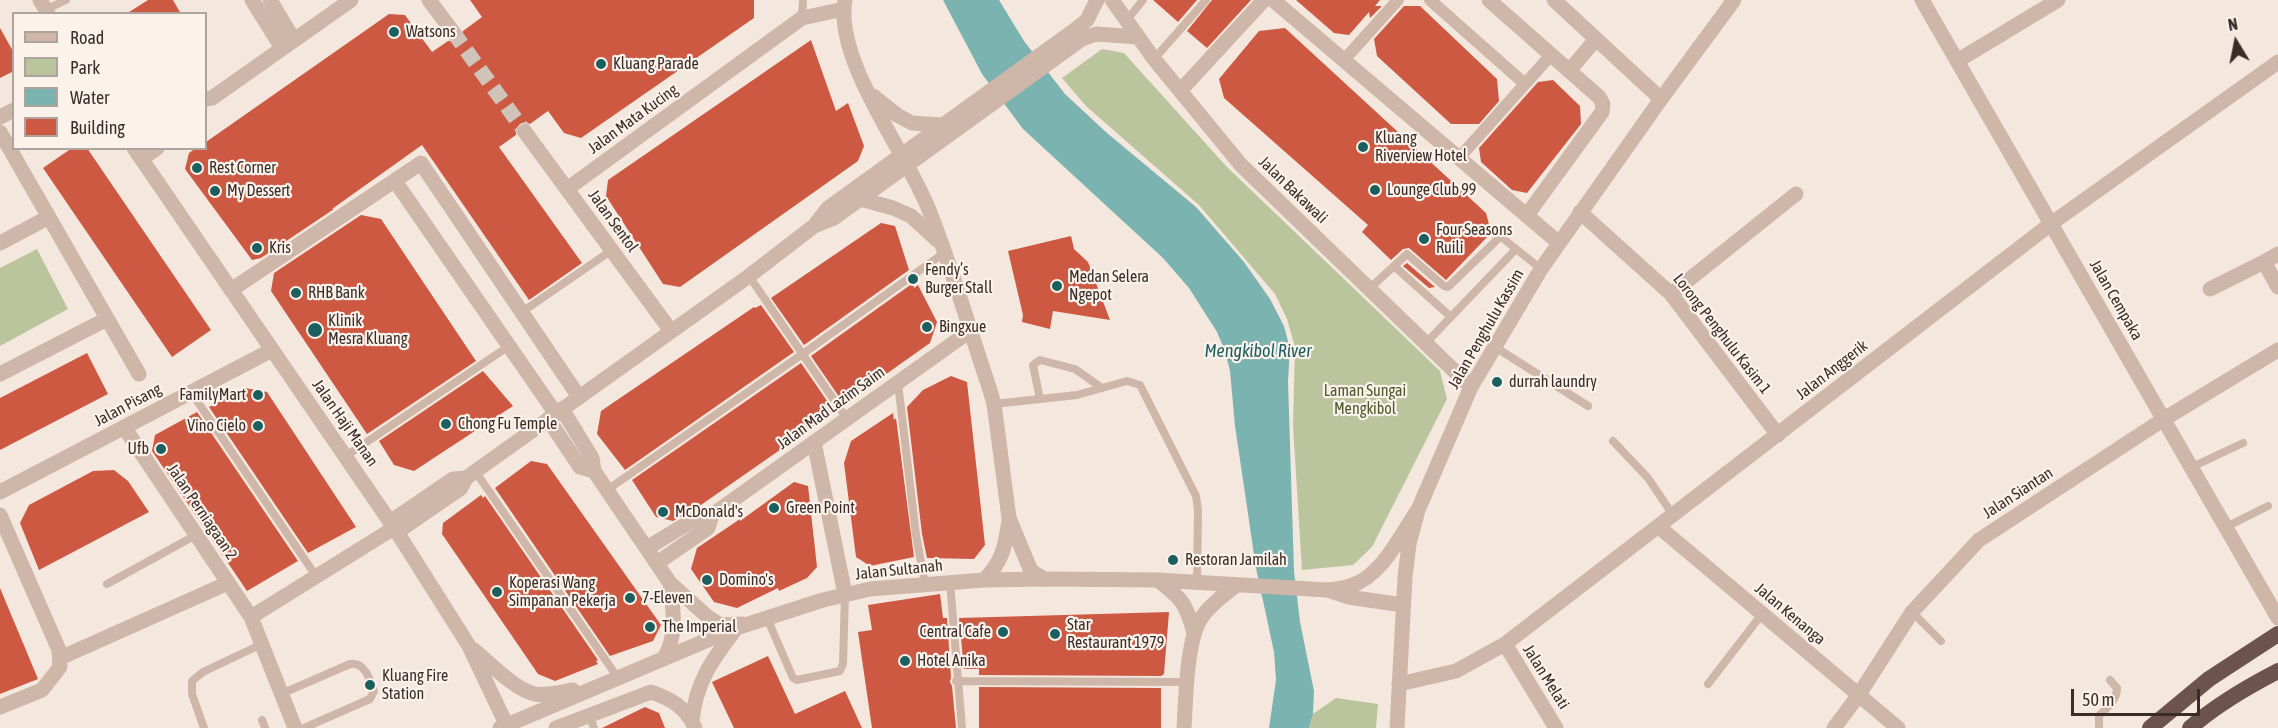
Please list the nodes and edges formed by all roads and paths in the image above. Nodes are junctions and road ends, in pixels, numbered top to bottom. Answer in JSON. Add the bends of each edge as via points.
{"nodes":[{"id":1,"x":66,"y":0,"type":"edge"},
{"id":2,"x":252,"y":0,"type":"edge"},
{"id":3,"x":270,"y":0,"type":"edge"},
{"id":4,"x":351,"y":0,"type":"edge"},
{"id":5,"x":429,"y":0,"type":"edge"},
{"id":6,"x":804,"y":0,"type":"edge"},
{"id":7,"x":1097,"y":0,"type":"edge"},
{"id":8,"x":1112,"y":0,"type":"edge"},
{"id":9,"x":1143,"y":0,"type":"edge"},
{"id":10,"x":1206,"y":0,"type":"edge"},
{"id":11,"x":1263,"y":0,"type":"edge"},
{"id":12,"x":1274,"y":0,"type":"edge"},
{"id":13,"x":1398,"y":0,"type":"edge"},
{"id":14,"x":1430,"y":0,"type":"edge"},
{"id":15,"x":1489,"y":0,"type":"edge"},
{"id":16,"x":1554,"y":0,"type":"edge"},
{"id":17,"x":1734,"y":0,"type":"edge"},
{"id":18,"x":1922,"y":0,"type":"edge"},
{"id":19,"x":2058,"y":0,"type":"edge"},
{"id":20,"x":844,"y":4,"type":"edge"},
{"id":21,"x":44,"y":8,"type":"edge"},
{"id":22,"x":802,"y":18,"type":"junction"},
{"id":23,"x":1126,"y":21,"type":"junction"},
{"id":24,"x":453,"y":32,"type":"tunnel mouth"},
{"id":25,"x":1079,"y":34,"type":"junction"},
{"id":26,"x":1138,"y":37,"type":"junction"},
{"id":27,"x":1596,"y":39,"type":"junction"},
{"id":28,"x":288,"y":44,"type":"junction"},
{"id":29,"x":1551,"y":55,"type":"junction"},
{"id":30,"x":1154,"y":59,"type":"junction"},
{"id":31,"x":1344,"y":60,"type":"junction"},
{"id":32,"x":1957,"y":61,"type":"junction"},
{"id":33,"x":2278,"y":62,"type":"edge"},
{"id":34,"x":1569,"y":71,"type":"junction"},
{"id":35,"x":1525,"y":84,"type":"junction"},
{"id":36,"x":866,"y":90,"type":"junction"},
{"id":37,"x":1180,"y":91,"type":"junction"},
{"id":38,"x":1661,"y":99,"type":"junction"},
{"id":39,"x":208,"y":102,"type":"edge"},
{"id":40,"x":949,"y":125,"type":"junction"},
{"id":41,"x":0,"y":132,"type":"edge"},
{"id":42,"x":525,"y":132,"type":"tunnel mouth"},
{"id":43,"x":138,"y":154,"type":"edge"},
{"id":44,"x":1459,"y":158,"type":"junction"},
{"id":45,"x":904,"y":160,"type":"junction"},
{"id":46,"x":395,"y":181,"type":"junction"},
{"id":47,"x":567,"y":189,"type":"junction"},
{"id":48,"x":1796,"y":194,"type":"dead end"},
{"id":49,"x":860,"y":200,"type":"junction"},
{"id":50,"x":1580,"y":212,"type":"junction"},
{"id":51,"x":1527,"y":215,"type":"junction"},
{"id":52,"x":49,"y":217,"type":"junction"},
{"id":53,"x":2052,"y":223,"type":"junction"},
{"id":54,"x":814,"y":226,"type":"junction"},
{"id":55,"x":0,"y":243,"type":"edge"},
{"id":56,"x":1559,"y":243,"type":"junction"},
{"id":57,"x":942,"y":247,"type":"junction"},
{"id":58,"x":1516,"y":249,"type":"junction"},
{"id":59,"x":612,"y":250,"type":"junction"},
{"id":60,"x":2278,"y":254,"type":"edge"},
{"id":61,"x":2264,"y":262,"type":"junction"},
{"id":62,"x":1394,"y":266,"type":"junction"},
{"id":63,"x":1541,"y":269,"type":"junction"},
{"id":64,"x":749,"y":276,"type":"junction"},
{"id":65,"x":2278,"y":287,"type":"edge"},
{"id":66,"x":2210,"y":289,"type":"dead end"},
{"id":67,"x":231,"y":290,"type":"junction"},
{"id":68,"x":1369,"y":290,"type":"junction"},
{"id":69,"x":1671,"y":294,"type":"junction"},
{"id":70,"x":522,"y":312,"type":"junction"},
{"id":71,"x":1451,"y":317,"type":"junction"},
{"id":72,"x":107,"y":319,"type":"junction"},
{"id":73,"x":671,"y":331,"type":"junction"},
{"id":74,"x":970,"y":331,"type":"junction"},
{"id":75,"x":1425,"y":344,"type":"junction"},
{"id":76,"x":509,"y":346,"type":"junction"},
{"id":77,"x":1495,"y":347,"type":"junction"},
{"id":78,"x":2278,"y":350,"type":"edge"},
{"id":79,"x":272,"y":351,"type":"junction"},
{"id":80,"x":804,"y":354,"type":"junction"},
{"id":81,"x":0,"y":374,"type":"edge"},
{"id":82,"x":139,"y":374,"type":"dead end"},
{"id":83,"x":898,"y":383,"type":"junction"},
{"id":84,"x":1471,"y":387,"type":"junction"},
{"id":85,"x":1102,"y":388,"type":"junction"},
{"id":86,"x":191,"y":392,"type":"junction"},
{"id":87,"x":579,"y":397,"type":"junction"},
{"id":88,"x":1040,"y":399,"type":"junction"},
{"id":89,"x":994,"y":404,"type":"junction"},
{"id":90,"x":1588,"y":406,"type":"dead end"},
{"id":91,"x":555,"y":414,"type":"junction"},
{"id":92,"x":847,"y":419,"type":"junction"},
{"id":93,"x":2164,"y":419,"type":"junction"},
{"id":94,"x":124,"y":427,"type":"junction"},
{"id":95,"x":1778,"y":435,"type":"junction"},
{"id":96,"x":1613,"y":441,"type":"dead end"},
{"id":97,"x":814,"y":442,"type":"junction"},
{"id":98,"x":2242,"y":443,"type":"dead end"},
{"id":99,"x":346,"y":456,"type":"junction"},
{"id":100,"x":2192,"y":467,"type":"junction"},
{"id":101,"x":470,"y":475,"type":"junction"},
{"id":102,"x":607,"y":490,"type":"junction"},
{"id":103,"x":0,"y":492,"type":"edge"},
{"id":104,"x":2268,"y":506,"type":"dead end"},
{"id":105,"x":1418,"y":510,"type":"junction"},
{"id":106,"x":0,"y":515,"type":"edge"},
{"id":107,"x":712,"y":515,"type":"junction"},
{"id":108,"x":1673,"y":515,"type":"junction"},
{"id":109,"x":1010,"y":518,"type":"junction"},
{"id":110,"x":393,"y":527,"type":"junction"},
{"id":111,"x":1659,"y":527,"type":"junction"},
{"id":112,"x":2226,"y":528,"type":"junction"},
{"id":113,"x":196,"y":535,"type":"junction"},
{"id":114,"x":647,"y":548,"type":"junction"},
{"id":115,"x":657,"y":563,"type":"junction"},
{"id":116,"x":316,"y":576,"type":"junction"},
{"id":117,"x":1044,"y":579,"type":"junction"},
{"id":118,"x":984,"y":580,"type":"junction"},
{"id":119,"x":1158,"y":580,"type":"junction"},
{"id":120,"x":950,"y":582,"type":"junction"},
{"id":121,"x":228,"y":583,"type":"junction"},
{"id":122,"x":670,"y":583,"type":"junction"},
{"id":123,"x":1197,"y":583,"type":"junction"},
{"id":124,"x":107,"y":584,"type":"dead end"},
{"id":125,"x":925,"y":584,"type":"junction"},
{"id":126,"x":1237,"y":585,"type":"junction"},
{"id":127,"x":1327,"y":590,"type":"junction"},
{"id":128,"x":845,"y":594,"type":"junction"},
{"id":129,"x":1403,"y":605,"type":"junction"},
{"id":130,"x":1911,"y":612,"type":"junction"},
{"id":131,"x":1762,"y":614,"type":"junction"},
{"id":132,"x":251,"y":617,"type":"junction"},
{"id":133,"x":767,"y":618,"type":"junction"},
{"id":134,"x":2278,"y":618,"type":"edge"},
{"id":135,"x":743,"y":626,"type":"junction"},
{"id":136,"x":1194,"y":633,"type":"junction"},
{"id":137,"x":2278,"y":634,"type":"edge"},
{"id":138,"x":1941,"y":641,"type":"dead end"},
{"id":139,"x":262,"y":644,"type":"junction"},
{"id":140,"x":1505,"y":644,"type":"junction"},
{"id":141,"x":469,"y":646,"type":"junction"},
{"id":142,"x":60,"y":657,"type":"junction"},
{"id":143,"x":664,"y":658,"type":"junction"},
{"id":144,"x":2278,"y":671,"type":"edge"},
{"id":145,"x":612,"y":680,"type":"junction"},
{"id":146,"x":2110,"y":680,"type":"dead end"},
{"id":147,"x":957,"y":681,"type":"junction"},
{"id":148,"x":1187,"y":682,"type":"junction"},
{"id":149,"x":1399,"y":684,"type":"junction"},
{"id":150,"x":1708,"y":684,"type":"dead end"},
{"id":151,"x":282,"y":694,"type":"junction"},
{"id":152,"x":1858,"y":696,"type":"junction"},
{"id":153,"x":0,"y":707,"type":"edge"},
{"id":154,"x":592,"y":722,"type":"edge"},
{"id":155,"x":693,"y":724,"type":"edge"},
{"id":156,"x":505,"y":727,"type":"edge"},
{"id":157,"x":204,"y":728,"type":"edge"},
{"id":158,"x":296,"y":728,"type":"edge"},
{"id":159,"x":304,"y":728,"type":"edge"},
{"id":160,"x":556,"y":728,"type":"edge"},
{"id":161,"x":962,"y":728,"type":"edge"},
{"id":162,"x":1184,"y":728,"type":"edge"},
{"id":163,"x":1396,"y":728,"type":"edge"},
{"id":164,"x":1556,"y":728,"type":"edge"},
{"id":165,"x":1834,"y":728,"type":"edge"},
{"id":166,"x":1898,"y":728,"type":"edge"},
{"id":167,"x":2099,"y":728,"type":"edge"},
{"id":168,"x":2150,"y":728,"type":"edge"},
{"id":169,"x":2190,"y":728,"type":"edge"}],
"edges":[{"from":1,"to":21,"type":"lane"},
{"from":2,"to":28,"type":"street"},
{"from":3,"to":28,"type":"street"},
{"from":4,"to":28,"type":"street"},
{"from":5,"to":24,"type":"street"},
{"from":6,"to":22,"type":"lane"},
{"from":7,"to":25,"type":"street"},
{"from":8,"to":23,"type":"street","name":"Jalan Bakawali"},
{"from":9,"to":23,"type":"lane"},
{"from":10,"to":30,"type":"lane"},
{"from":11,"to":37,"type":"street"},
{"from":12,"to":31,"type":"street"},
{"from":13,"to":31,"type":"street"},
{"from":14,"to":35,"type":"street"},
{"from":15,"to":29,"type":"street"},
{"from":16,"to":27,"type":"street"},
{"from":17,"to":38,"type":"street","name":"Jalan Penghulu Kassim"},
{"from":18,"to":32,"type":"street","name":"Jalan Cempaka"},
{"from":19,"to":32,"type":"street"},
{"from":20,"to":22,"type":"street","name":"Jalan Mata Kucing"},
{"from":20,"to":36,"type":"street","via":[[847,37]]},
{"from":22,"to":47,"type":"street","name":"Jalan Mata Kucing"},
{"from":23,"to":26,"type":"street","name":"Jalan Bakawali"},
{"from":25,"to":26,"type":"street"},
{"from":25,"to":40,"type":"street"},
{"from":26,"to":30,"type":"street","name":"Jalan Bakawali"},
{"from":27,"to":34,"type":"street"},
{"from":27,"to":38,"type":"street"},
{"from":28,"to":39,"type":"street"},
{"from":29,"to":34,"type":"street"},
{"from":29,"to":35,"type":"street"},
{"from":30,"to":37,"type":"street","name":"Jalan Bakawali"},
{"from":31,"to":44,"type":"street"},
{"from":32,"to":53,"type":"street","name":"Jalan Cempaka"},
{"from":33,"to":53,"type":"street","name":"Jalan Anggerik"},
{"from":34,"to":51,"type":"street","via":[[1599,97],[1604,104],[1602,112]]},
{"from":35,"to":44,"type":"street"},
{"from":36,"to":40,"type":"street","via":[[912,123]]},
{"from":36,"to":45,"type":"street"},
{"from":37,"to":68,"type":"street","name":"Jalan Bakawali","via":[[1240,165]]},
{"from":38,"to":50,"type":"street","name":"Jalan Penghulu Kassim"},
{"from":40,"to":45,"type":"street"},
{"from":41,"to":52,"type":"street"},
{"from":42,"to":47,"type":"street","name":"Jalan Sentol"},
{"from":43,"to":67,"type":"street","name":"Jalan Haji Manan"},
{"from":44,"to":51,"type":"street"},
{"from":45,"to":49,"type":"street"},
{"from":45,"to":54,"type":"street","via":[[828,208]]},
{"from":45,"to":57,"type":"street"},
{"from":46,"to":67,"type":"street"},
{"from":46,"to":70,"type":"street","via":[[421,164]]},
{"from":46,"to":76,"type":"street"},
{"from":47,"to":59,"type":"street","name":"Jalan Sentol"},
{"from":48,"to":69,"type":"street"},
{"from":49,"to":54,"type":"street"},
{"from":49,"to":57,"type":"street","via":[[911,216]]},
{"from":50,"to":56,"type":"street","name":"Jalan Penghulu Kassim"},
{"from":50,"to":69,"type":"street","name":"Lorong Penghulu Kasim 1"},
{"from":51,"to":56,"type":"street"},
{"from":52,"to":55,"type":"street"},
{"from":52,"to":72,"type":"street"},
{"from":53,"to":93,"type":"street","name":"Jalan Cempaka"},
{"from":53,"to":95,"type":"street","name":"Jalan Anggerik"},
{"from":54,"to":64,"type":"street"},
{"from":56,"to":63,"type":"street","name":"Jalan Penghulu Kassim"},
{"from":57,"to":74,"type":"street"},
{"from":57,"to":80,"type":"lane"},
{"from":58,"to":62,"type":"lane","via":[[1498,234],[1448,286],[1407,254]]},
{"from":58,"to":63,"type":"lane"},
{"from":58,"to":71,"type":"lane"},
{"from":59,"to":70,"type":"lane"},
{"from":59,"to":73,"type":"street","name":"Jalan Sentol"},
{"from":60,"to":61,"type":"street"},
{"from":61,"to":65,"type":"street"},
{"from":61,"to":66,"type":"street"},
{"from":62,"to":68,"type":"lane"},
{"from":62,"to":71,"type":"lane"},
{"from":63,"to":77,"type":"street","name":"Jalan Penghulu Kassim"},
{"from":64,"to":73,"type":"street"},
{"from":64,"to":80,"type":"lane"},
{"from":67,"to":79,"type":"street","name":"Jalan Haji Manan"},
{"from":68,"to":75,"type":"street","name":"Jalan Bakawali"},
{"from":69,"to":95,"type":"street","name":"Lorong Penghulu Kasim 1"},
{"from":70,"to":87,"type":"street"},
{"from":71,"to":75,"type":"lane"},
{"from":72,"to":81,"type":"street"},
{"from":72,"to":82,"type":"street"},
{"from":73,"to":87,"type":"street"},
{"from":74,"to":83,"type":"street","name":"Jalan Mad Lazim Saim"},
{"from":74,"to":89,"type":"street"},
{"from":75,"to":84,"type":"street","name":"Jalan Bakawali"},
{"from":76,"to":91,"type":"street"},
{"from":76,"to":99,"type":"lane"},
{"from":77,"to":84,"type":"street","name":"Jalan Penghulu Kassim"},
{"from":77,"to":90,"type":"lane"},
{"from":78,"to":93,"type":"street","name":"Jalan Siantan"},
{"from":79,"to":86,"type":"street","name":"Jalan Pisang"},
{"from":79,"to":99,"type":"street","name":"Jalan Haji Manan"},
{"from":80,"to":92,"type":"lane"},
{"from":80,"to":102,"type":"lane"},
{"from":83,"to":92,"type":"street","name":"Jalan Mad Lazim Saim"},
{"from":83,"to":125,"type":"lane"},
{"from":84,"to":105,"type":"street","name":"Jalan Penghulu Kassim"},
{"from":85,"to":88,"type":"lane"},
{"from":85,"to":88,"type":"lane","via":[[1075,369],[1040,360],[1033,365]]},
{"from":85,"to":123,"type":"lane","via":[[1127,381],[1140,385],[1196,496]]},
{"from":86,"to":94,"type":"street","name":"Jalan Pisang"},
{"from":86,"to":116,"type":"lane"},
{"from":87,"to":91,"type":"street"},
{"from":88,"to":89,"type":"lane"},
{"from":89,"to":109,"type":"street"},
{"from":91,"to":101,"type":"street"},
{"from":91,"to":102,"type":"street","via":[[580,467],[594,471]]},
{"from":92,"to":97,"type":"street","name":"Jalan Mad Lazim Saim"},
{"from":93,"to":100,"type":"street","name":"Jalan Cempaka"},
{"from":93,"to":130,"type":"street","name":"Jalan Siantan","via":[[1978,540]]},
{"from":94,"to":103,"type":"street","name":"Jalan Pisang"},
{"from":94,"to":113,"type":"street","name":"Jalan Perniagaan 2"},
{"from":95,"to":108,"type":"street","name":"Jalan Anggerik"},
{"from":96,"to":108,"type":"lane","via":[[1648,478]]},
{"from":97,"to":107,"type":"street","name":"Jalan Mad Lazim Saim"},
{"from":97,"to":128,"type":"street"},
{"from":98,"to":100,"type":"lane"},
{"from":99,"to":110,"type":"street","name":"Jalan Haji Manan"},
{"from":100,"to":112,"type":"street","name":"Jalan Cempaka"},
{"from":101,"to":110,"type":"street","via":[[453,479]]},
{"from":101,"to":145,"type":"lane"},
{"from":102,"to":114,"type":"street"},
{"from":104,"to":112,"type":"lane"},
{"from":105,"to":127,"type":"street","name":"Jalan Sultanah","via":[[1378,567],[1350,586]]},
{"from":105,"to":129,"type":"street","name":"Jalan Penghulu Kassim","via":[[1407,557]]},
{"from":106,"to":142,"type":"street"},
{"from":107,"to":114,"type":"street","via":[[698,517]]},
{"from":107,"to":115,"type":"street","via":[[708,528]]},
{"from":108,"to":111,"type":"street","name":"Jalan Anggerik"},
{"from":109,"to":117,"type":"street","via":[[1031,571]]},
{"from":109,"to":118,"type":"street","via":[[1001,557]]},
{"from":110,"to":116,"type":"street"},
{"from":110,"to":141,"type":"street","name":"Jalan Haji Manan"},
{"from":111,"to":131,"type":"street","name":"Jalan Kenanga"},
{"from":111,"to":140,"type":"street","name":"Jalan Anggerik"},
{"from":112,"to":134,"type":"street","name":"Jalan Cempaka"},
{"from":113,"to":121,"type":"street","name":"Jalan Perniagaan 2"},
{"from":113,"to":124,"type":"lane"},
{"from":114,"to":115,"type":"street"},
{"from":115,"to":122,"type":"street"},
{"from":116,"to":132,"type":"street"},
{"from":117,"to":118,"type":"street","name":"Jalan Sultanah"},
{"from":117,"to":119,"type":"street","name":"Jalan Sultanah"},
{"from":118,"to":120,"type":"street","name":"Jalan Sultanah"},
{"from":119,"to":123,"type":"street","name":"Jalan Sultanah"},
{"from":119,"to":136,"type":"street","via":[[1187,607]]},
{"from":120,"to":125,"type":"street","name":"Jalan Sultanah"},
{"from":120,"to":147,"type":"lane"},
{"from":121,"to":132,"type":"street","name":"Jalan Perniagaan 2"},
{"from":121,"to":142,"type":"street"},
{"from":122,"to":135,"type":"street","via":[[720,625]]},
{"from":122,"to":143,"type":"street","via":[[673,631]]},
{"from":123,"to":126,"type":"street","name":"Jalan Sultanah"},
{"from":125,"to":128,"type":"street","name":"Jalan Sultanah"},
{"from":126,"to":127,"type":"street","name":"Jalan Sultanah"},
{"from":126,"to":136,"type":"street","via":[[1212,605]]},
{"from":127,"to":129,"type":"street","name":"Jalan Sultanah"},
{"from":128,"to":133,"type":"street","name":"Jalan Sultanah"},
{"from":128,"to":133,"type":"lane","via":[[843,664],[835,673],[794,678]]},
{"from":129,"to":149,"type":"street","name":"Jalan Penghulu Kassim"},
{"from":130,"to":138,"type":"lane"},
{"from":130,"to":152,"type":"street","name":"Jalan Siantan"},
{"from":131,"to":150,"type":"lane"},
{"from":131,"to":152,"type":"street","name":"Jalan Kenanga"},
{"from":132,"to":139,"type":"street","name":"Jalan Perniagaan 2"},
{"from":133,"to":135,"type":"street","name":"Jalan Sultanah"},
{"from":135,"to":143,"type":"street","name":"Jalan Sultanah"},
{"from":135,"to":155,"type":"street","via":[[702,678],[694,699]]},
{"from":136,"to":148,"type":"street"},
{"from":137,"to":168,"type":"highway","via":[[2209,679]]},
{"from":139,"to":151,"type":"street","name":"Jalan Perniagaan 2"},
{"from":139,"to":157,"type":"lane","via":[[192,681],[192,694]]},
{"from":140,"to":149,"type":"street","name":"Jalan Anggerik","via":[[1456,671]]},
{"from":140,"to":164,"type":"street","name":"Jalan Melati"},
{"from":141,"to":145,"type":"street","via":[[518,686],[534,694]]},
{"from":141,"to":156,"type":"street","name":"Jalan Haji Manan"},
{"from":142,"to":153,"type":"street","via":[[60,667],[42,690]]},
{"from":143,"to":145,"type":"street","name":"Jalan Sultanah"},
{"from":144,"to":169,"type":"highway"},
{"from":145,"to":156,"type":"street","name":"Jalan Sultanah"},
{"from":146,"to":167,"type":"lane","via":[[2118,688],[2117,694],[2099,716]]},
{"from":147,"to":148,"type":"lane"},
{"from":147,"to":161,"type":"lane"},
{"from":148,"to":162,"type":"street"},
{"from":149,"to":163,"type":"street","name":"Jalan Penghulu Kassim"},
{"from":151,"to":158,"type":"street","name":"Jalan Perniagaan 2"},
{"from":151,"to":159,"type":"lane","via":[[350,664],[362,665],[374,691],[370,699]]},
{"from":152,"to":165,"type":"street","name":"Jalan Siantan"},
{"from":152,"to":166,"type":"street","name":"Jalan Kenanga"},
{"from":154,"to":155,"type":"street","via":[[651,692],[673,700]]},
{"from":154,"to":160,"type":"street"}]}
